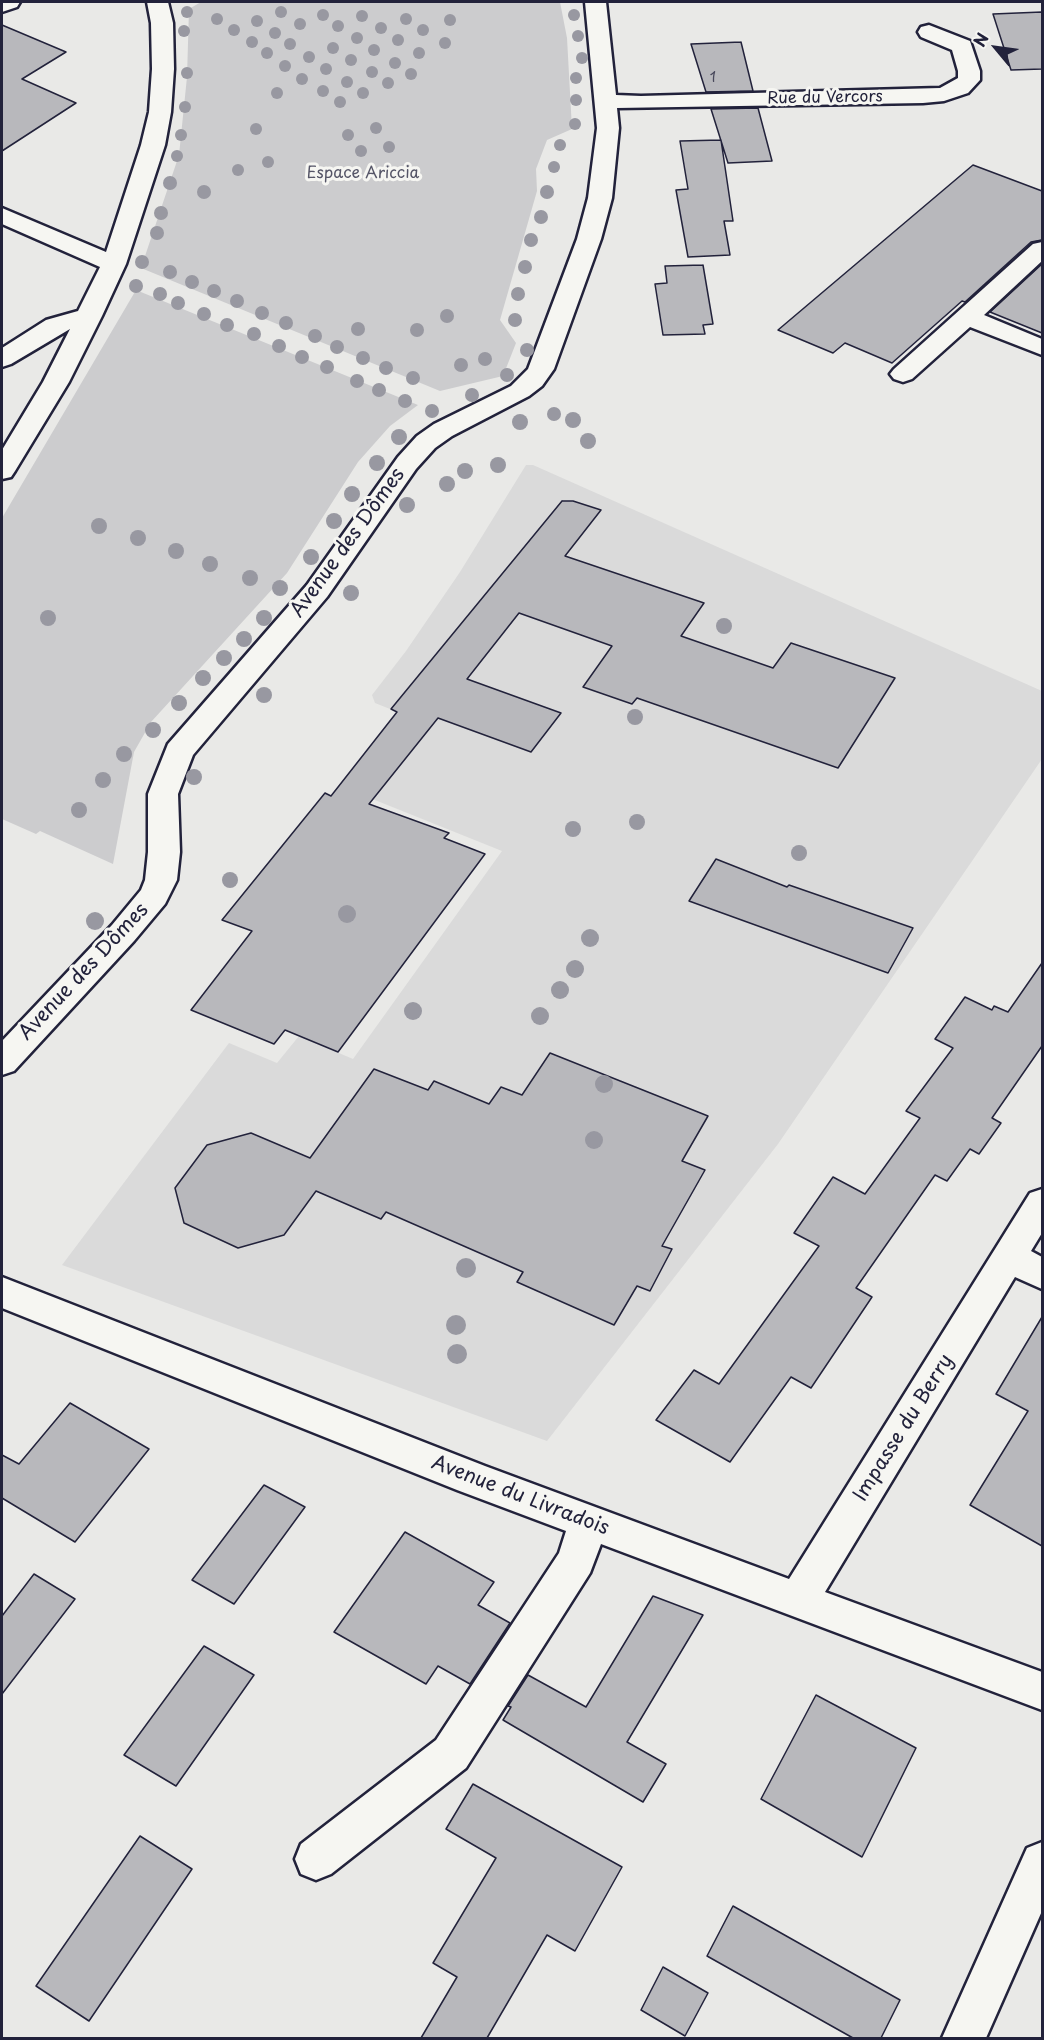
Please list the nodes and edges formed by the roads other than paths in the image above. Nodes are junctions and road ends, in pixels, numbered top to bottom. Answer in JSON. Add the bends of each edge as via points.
{"nodes":[{"id":1,"x":9,"y":2,"type":"edge"},
{"id":2,"x":158,"y":2,"type":"edge"},
{"id":3,"x":595,"y":2,"type":"edge"},
{"id":4,"x":2,"y":6,"type":"edge"},
{"id":5,"x":929,"y":32,"type":"dead end"},
{"id":6,"x":606,"y":100,"type":"junction"},
{"id":7,"x":2,"y":215,"type":"edge"},
{"id":8,"x":1042,"y":249,"type":"edge"},
{"id":9,"x":114,"y":264,"type":"junction"},
{"id":10,"x":90,"y":316,"type":"junction"},
{"id":11,"x":968,"y":317,"type":"junction"},
{"id":12,"x":1042,"y":348,"type":"edge"},
{"id":13,"x":2,"y":359,"type":"edge"},
{"id":14,"x":903,"y":374,"type":"dead end"},
{"id":15,"x":2,"y":471,"type":"edge"},
{"id":16,"x":2,"y":1062,"type":"edge"},
{"id":17,"x":1042,"y":1203,"type":"edge"},
{"id":18,"x":1009,"y":1257,"type":"junction"},
{"id":19,"x":1042,"y":1274,"type":"edge"},
{"id":20,"x":2,"y":1292,"type":"edge"},
{"id":21,"x":588,"y":1522,"type":"junction"},
{"id":22,"x":798,"y":1600,"type":"junction"},
{"id":23,"x":1042,"y":1691,"type":"edge"},
{"id":24,"x":316,"y":1859,"type":"dead end"},
{"id":25,"x":1042,"y":1863,"type":"edge"},
{"id":26,"x":964,"y":2038,"type":"edge"}],
"edges":[{"from":1,"to":4,"type":"street"},
{"from":2,"to":9,"type":"street","via":[[163,58],[160,112]]},
{"from":3,"to":6,"type":"street","name":"Avenue des Dômes"},
{"from":5,"to":6,"type":"street","name":"Rue du Vercors","via":[[962,46],[969,80],[960,88],[923,96],[641,103]]},
{"from":6,"to":16,"type":"street","name":"Avenue des Dômes","via":[[608,128],[600,198],[541,369],[520,391],[443,430],[418,451],[316,591],[179,751],[163,794],[164,852],[161,880],[154,896]]},
{"from":7,"to":9,"type":"street"},
{"from":8,"to":11,"type":"street"},
{"from":9,"to":10,"type":"street"},
{"from":10,"to":13,"type":"street","via":[[55,325]]},
{"from":10,"to":15,"type":"street","via":[[56,382]]},
{"from":11,"to":12,"type":"street"},
{"from":11,"to":14,"type":"street"},
{"from":17,"to":18,"type":"street","name":"Impasse du Berry"},
{"from":18,"to":19,"type":"street"},
{"from":18,"to":22,"type":"street","name":"Impasse du Berry"},
{"from":20,"to":21,"type":"street","name":"Avenue du Livradois"},
{"from":21,"to":22,"type":"street","name":"Avenue du Livradois"},
{"from":21,"to":24,"type":"street","via":[[576,1560],[451,1754]]},
{"from":22,"to":23,"type":"street","name":"Avenue du Livradois"},
{"from":25,"to":26,"type":"street"}]}
